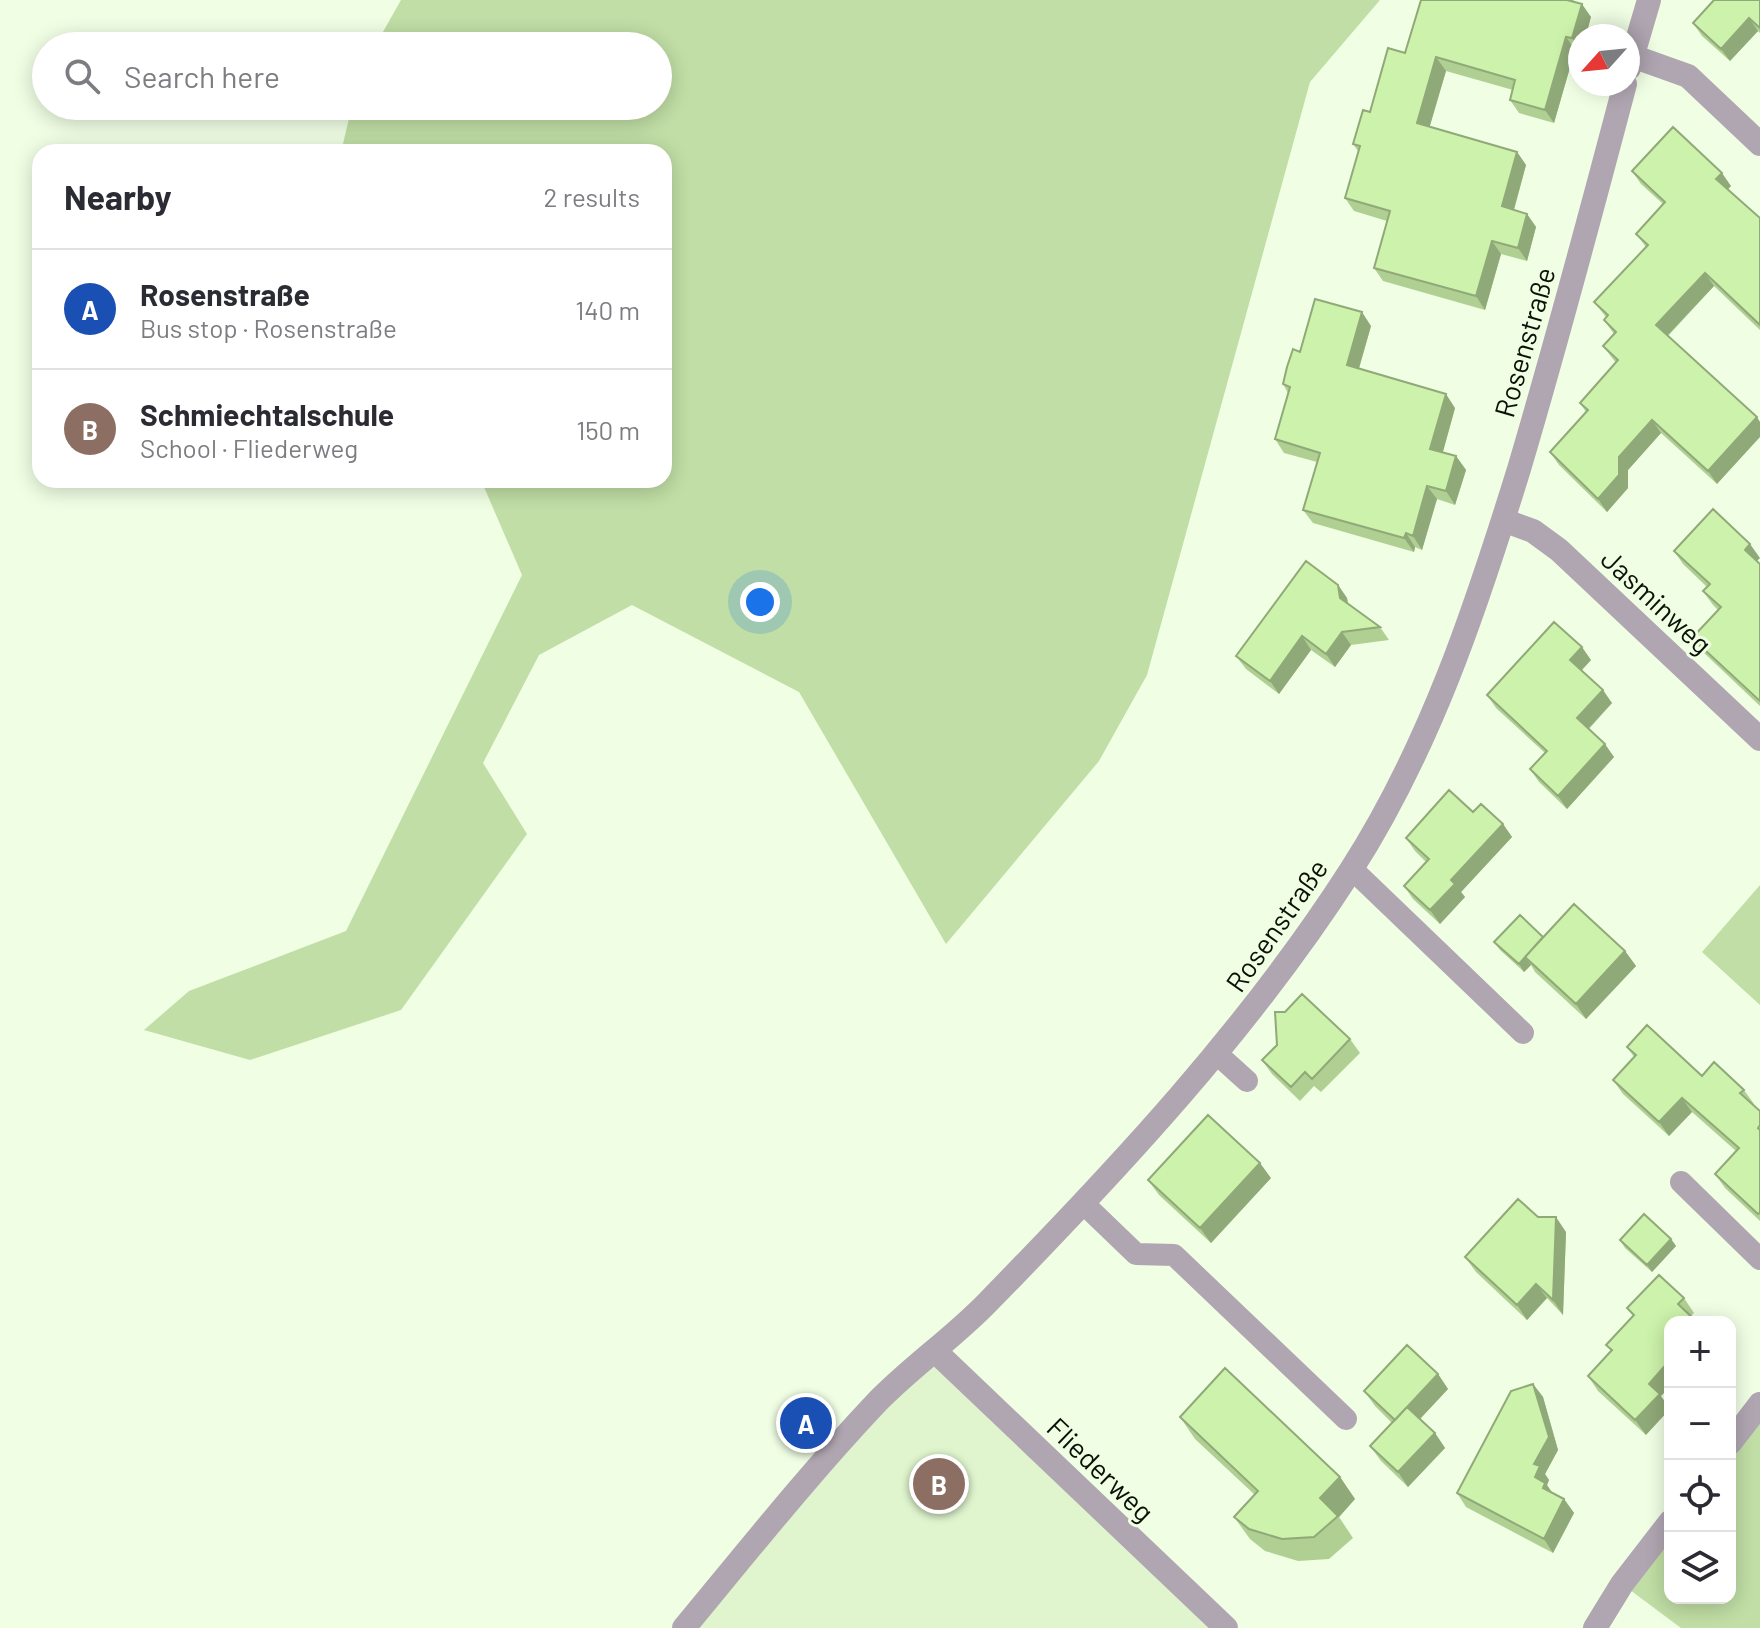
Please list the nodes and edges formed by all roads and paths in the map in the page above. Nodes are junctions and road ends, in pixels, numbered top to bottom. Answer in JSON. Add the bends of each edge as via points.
{"nodes":[{"id":1,"x":1649,"y":0,"type":"edge"},
{"id":2,"x":1640,"y":30,"type":"edge"},
{"id":3,"x":1640,"y":65,"type":"edge"},
{"id":4,"x":1622,"y":96,"type":"edge"},
{"id":5,"x":1760,"y":144,"type":"edge"},
{"id":6,"x":1503,"y":520,"type":"junction"},
{"id":7,"x":1760,"y":739,"type":"edge"},
{"id":8,"x":1352,"y":869,"type":"junction"},
{"id":9,"x":1523,"y":1033,"type":"dead end"},
{"id":10,"x":1216,"y":1053,"type":"junction"},
{"id":11,"x":1247,"y":1081,"type":"dead end"},
{"id":12,"x":1681,"y":1182,"type":"dead end"},
{"id":13,"x":1083,"y":1203,"type":"junction"},
{"id":14,"x":1760,"y":1259,"type":"edge"},
{"id":15,"x":935,"y":1351,"type":"junction"},
{"id":16,"x":1760,"y":1404,"type":"edge"},
{"id":17,"x":1346,"y":1419,"type":"dead end"},
{"id":18,"x":1736,"y":1435,"type":"edge"},
{"id":19,"x":1664,"y":1530,"type":"edge"},
{"id":20,"x":684,"y":1628,"type":"edge"},
{"id":21,"x":1226,"y":1628,"type":"edge"},
{"id":22,"x":1595,"y":1628,"type":"edge"}],
"edges":[{"from":1,"to":2,"type":"street"},
{"from":3,"to":5,"type":"street","via":[[1688,76]]},
{"from":4,"to":6,"type":"street","name":"Rosenstraße","via":[[1560,332]]},
{"from":6,"to":7,"type":"street","name":"Jasminweg","via":[[1533,531],[1559,550]]},
{"from":6,"to":8,"type":"street","name":"Rosenstraße","via":[[1440,701]]},
{"from":8,"to":9,"type":"lane"},
{"from":8,"to":10,"type":"street","name":"Rosenstraße","via":[[1250,1015]]},
{"from":10,"to":11,"type":"lane"},
{"from":10,"to":13,"type":"street","name":"Rosenstraße"},
{"from":12,"to":14,"type":"lane"},
{"from":13,"to":15,"type":"street","name":"Rosenstraße"},
{"from":13,"to":17,"type":"lane","via":[[1136,1254],[1174,1255]]},
{"from":15,"to":20,"type":"street","name":"Rosenstraße","via":[[830,1453]]},
{"from":15,"to":21,"type":"street","name":"Fliederweg"},
{"from":16,"to":18,"type":"street"},
{"from":19,"to":22,"type":"street"}]}
